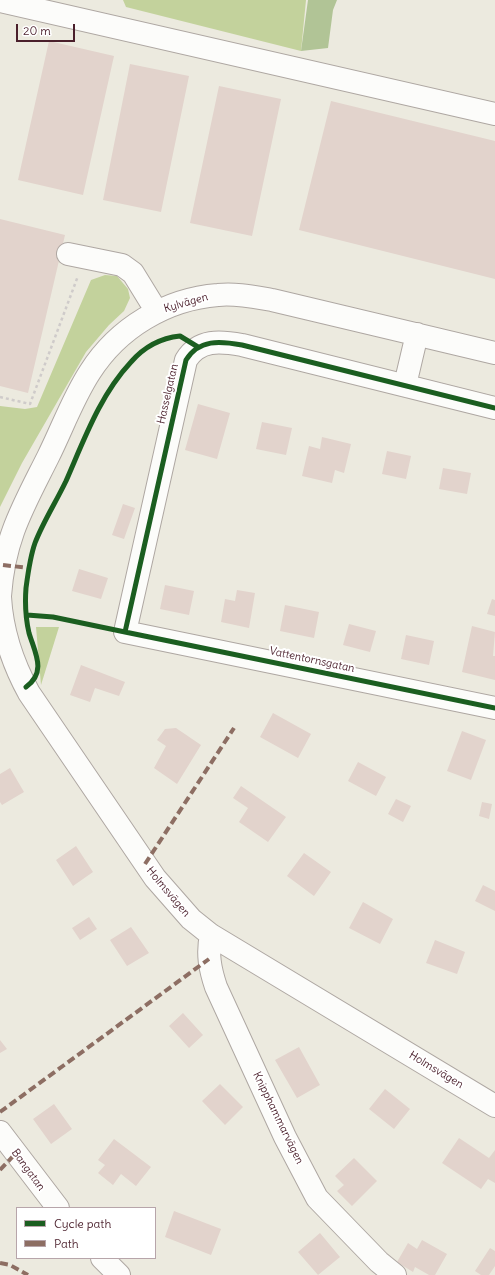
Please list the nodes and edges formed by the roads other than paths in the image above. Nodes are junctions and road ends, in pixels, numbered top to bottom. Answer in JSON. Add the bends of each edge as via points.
{"nodes":[{"id":1,"x":0,"y":1,"type":"edge"},
{"id":2,"x":495,"y":114,"type":"edge"},
{"id":3,"x":77,"y":256,"type":"road end"},
{"id":4,"x":157,"y":312,"type":"junction"},
{"id":5,"x":417,"y":334,"type":"junction"},
{"id":6,"x":495,"y":353,"type":"edge"},
{"id":7,"x":405,"y":386,"type":"junction"},
{"id":8,"x":495,"y":408,"type":"edge"},
{"id":9,"x":0,"y":596,"type":"edge"},
{"id":10,"x":126,"y":632,"type":"joint"},
{"id":11,"x":495,"y":708,"type":"edge"},
{"id":12,"x":211,"y":935,"type":"junction"},
{"id":13,"x":495,"y":1106,"type":"edge"},
{"id":14,"x":0,"y":1132,"type":"edge"},
{"id":15,"x":57,"y":1207,"type":"edge"},
{"id":16,"x":103,"y":1259,"type":"edge"},
{"id":17,"x":119,"y":1275,"type":"edge"},
{"id":18,"x":395,"y":1275,"type":"edge"}],
"edges":[{"from":1,"to":2,"type":"street"},
{"from":3,"to":4,"type":"street","via":[[122,265],[133,273]]},
{"from":4,"to":5,"type":"street","name":"Kylvägen","via":[[196,298],[235,294],[272,300]]},
{"from":4,"to":9,"type":"street","name":"Kylvägen","via":[[142,320],[111,345],[89,374],[17,517],[6,553]]},
{"from":5,"to":6,"type":"street","name":"Kylvägen"},
{"from":5,"to":7,"type":"street"},
{"from":7,"to":8,"type":"street","name":"Hasselgatan"},
{"from":7,"to":10,"type":"street","name":"Hasselgatan","via":[[225,342],[211,342],[190,353],[186,360],[159,474]]},
{"from":9,"to":12,"type":"street","name":"Holmsvägen","via":[[1,620],[6,643],[29,693],[155,878],[191,919]]},
{"from":10,"to":11,"type":"street","name":"Vattentornsgatan"},
{"from":12,"to":13,"type":"street","name":"Holmsvägen"},
{"from":12,"to":18,"type":"street","name":"Knipphammarvägen","via":[[208,948],[211,973],[216,987],[285,1137],[317,1198]]},
{"from":14,"to":15,"type":"street","name":"Bangatan"},
{"from":16,"to":17,"type":"street"}]}
